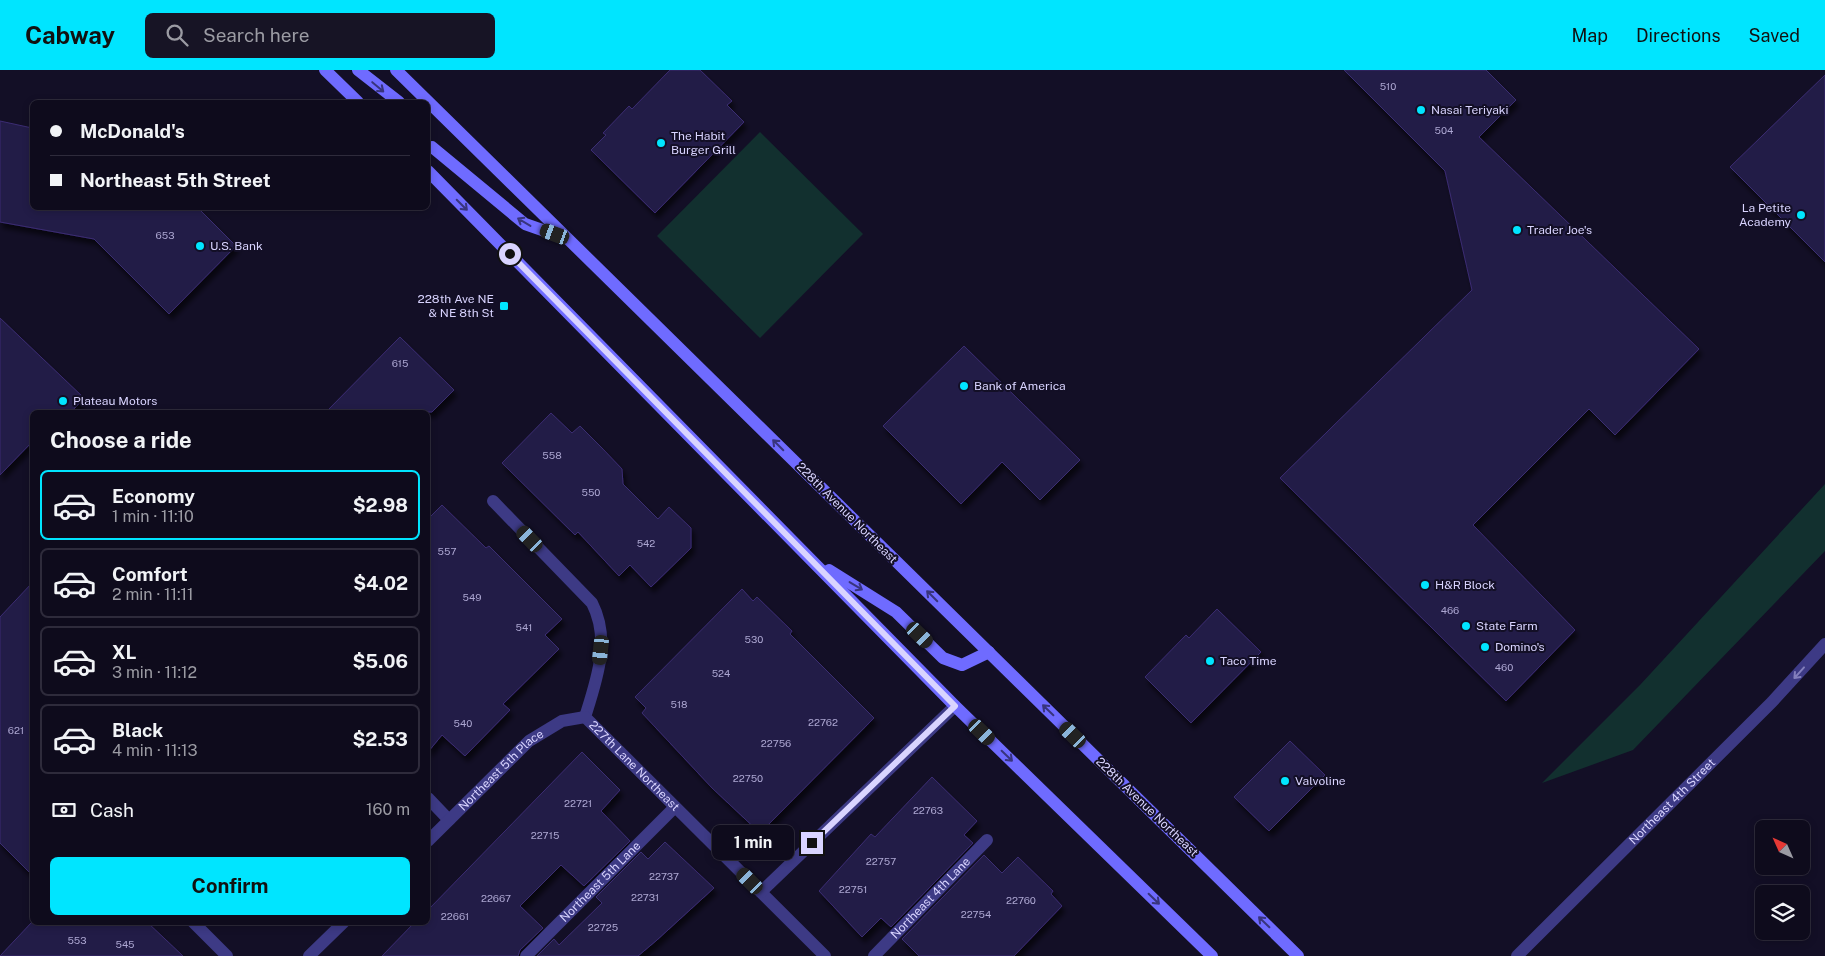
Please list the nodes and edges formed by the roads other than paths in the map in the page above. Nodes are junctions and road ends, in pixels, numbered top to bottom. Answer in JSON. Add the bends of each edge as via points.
{"nodes":[{"id":1,"x":325,"y":70,"type":"edge"},
{"id":2,"x":358,"y":70,"type":"edge"},
{"id":3,"x":396,"y":70,"type":"edge"},
{"id":4,"x":356,"y":100,"type":"edge"},
{"id":5,"x":396,"y":100,"type":"edge"},
{"id":6,"x":427,"y":100,"type":"edge"},
{"id":7,"x":430,"y":103,"type":"edge"},
{"id":8,"x":430,"y":116,"type":"edge"},
{"id":9,"x":448,"y":120,"type":"junction"},
{"id":10,"x":430,"y":148,"type":"edge"},
{"id":11,"x":430,"y":173,"type":"edge"},
{"id":12,"x":570,"y":240,"type":"junction"},
{"id":13,"x":492,"y":501,"type":"dead end"},
{"id":14,"x":814,"y":562,"type":"junction"},
{"id":15,"x":1825,"y":644,"type":"edge"},
{"id":16,"x":989,"y":652,"type":"junction"},
{"id":17,"x":955,"y":706,"type":"junction"},
{"id":18,"x":585,"y":717,"type":"junction"},
{"id":19,"x":430,"y":800,"type":"edge"},
{"id":20,"x":675,"y":807,"type":"junction"},
{"id":21,"x":449,"y":820,"type":"junction"},
{"id":22,"x":430,"y":839,"type":"edge"},
{"id":23,"x":987,"y":840,"type":"dead end"},
{"id":24,"x":761,"y":892,"type":"junction"},
{"id":25,"x":196,"y":925,"type":"edge"},
{"id":26,"x":341,"y":925,"type":"edge"},
{"id":27,"x":227,"y":956,"type":"edge"},
{"id":28,"x":309,"y":956,"type":"edge"},
{"id":29,"x":526,"y":956,"type":"edge"},
{"id":30,"x":826,"y":956,"type":"edge"},
{"id":31,"x":874,"y":956,"type":"edge"},
{"id":32,"x":1212,"y":956,"type":"edge"},
{"id":33,"x":1298,"y":956,"type":"edge"},
{"id":34,"x":1517,"y":956,"type":"edge"}],
"edges":[{"from":1,"to":4,"type":"main road"},
{"from":2,"to":5,"type":"main road","one_way":true},
{"from":3,"to":6,"type":"main road","name":"228th Avenue Northeast"},
{"from":7,"to":9,"type":"main road","name":"228th Avenue Northeast"},
{"from":8,"to":9,"type":"main road"},
{"from":9,"to":12,"type":"main road","name":"228th Avenue Northeast"},
{"from":12,"to":10,"type":"main road","one_way":true,"via":[[525,224]]},
{"from":11,"to":14,"type":"main road","one_way":true},
{"from":16,"to":12,"type":"main road","name":"228th Avenue Northeast","one_way":true},
{"from":13,"to":18,"type":"street","name":"227th Lane Northeast","via":[[592,603],[599,618],[603,635],[598,679]]},
{"from":14,"to":16,"type":"main road","one_way":true,"via":[[896,612],[943,658],[962,665]]},
{"from":14,"to":17,"type":"main road"},
{"from":15,"to":34,"type":"street","name":"Northeast 4th Street","one_way":true,"via":[[1772,702]]},
{"from":33,"to":16,"type":"main road","name":"228th Avenue Northeast","one_way":true},
{"from":17,"to":24,"type":"street"},
{"from":17,"to":32,"type":"main road","one_way":true},
{"from":18,"to":20,"type":"street","name":"227th Lane Northeast"},
{"from":18,"to":21,"type":"street","name":"Northeast 5th Place","via":[[562,721],[529,741]]},
{"from":19,"to":21,"type":"street"},
{"from":20,"to":24,"type":"street","name":"227th Lane Northeast"},
{"from":20,"to":29,"type":"street","name":"Northeast 5th Lane"},
{"from":21,"to":22,"type":"street","name":"Northeast 5th Place"},
{"from":23,"to":31,"type":"street","name":"Northeast 4th Lane"},
{"from":24,"to":30,"type":"street","name":"227th Lane Northeast"},
{"from":25,"to":27,"type":"street"},
{"from":26,"to":28,"type":"street"}]}
